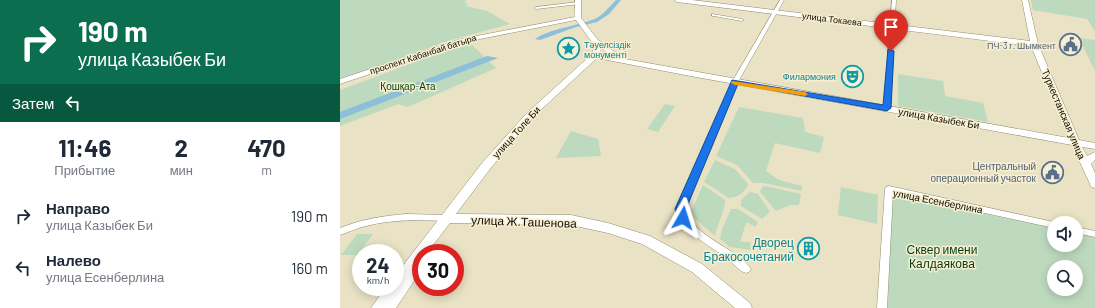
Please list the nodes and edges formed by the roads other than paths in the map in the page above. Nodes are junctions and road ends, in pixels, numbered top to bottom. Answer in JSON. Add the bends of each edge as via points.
{"nodes":[{"id":1,"x":677,"y":0,"type":"edge"},
{"id":2,"x":782,"y":0,"type":"edge"},
{"id":3,"x":894,"y":0,"type":"edge"},
{"id":4,"x":1025,"y":0,"type":"edge"},
{"id":5,"x":578,"y":1,"type":"edge"},
{"id":6,"x":536,"y":8,"type":"dead end"},
{"id":7,"x":776,"y":11,"type":"junction"},
{"id":8,"x":714,"y":15,"type":"dead end"},
{"id":9,"x":579,"y":19,"type":"junction"},
{"id":10,"x":742,"y":20,"type":"dead end"},
{"id":11,"x":892,"y":26,"type":"junction"},
{"id":12,"x":596,"y":42,"type":"junction"},
{"id":13,"x":1034,"y":44,"type":"junction"},
{"id":14,"x":595,"y":55,"type":"junction"},
{"id":15,"x":625,"y":61,"type":"junction"},
{"id":16,"x":582,"y":66,"type":"junction"},
{"id":17,"x":340,"y":82,"type":"edge"},
{"id":18,"x":735,"y":82,"type":"junction"},
{"id":19,"x":887,"y":108,"type":"junction"},
{"id":20,"x":1075,"y":142,"type":"junction"},
{"id":21,"x":1095,"y":146,"type":"edge"},
{"id":22,"x":1095,"y":155,"type":"edge"},
{"id":23,"x":1085,"y":162,"type":"junction"},
{"id":24,"x":1095,"y":184,"type":"edge"},
{"id":25,"x":447,"y":218,"type":"junction"},
{"id":26,"x":1047,"y":224,"type":"edge"},
{"id":27,"x":1083,"y":231,"type":"edge"},
{"id":28,"x":340,"y":232,"type":"edge"},
{"id":29,"x":1095,"y":234,"type":"edge"},
{"id":30,"x":433,"y":244,"type":"edge"},
{"id":31,"x":746,"y":268,"type":"dead end"},
{"id":32,"x":404,"y":273,"type":"edge"},
{"id":33,"x":412,"y":274,"type":"edge"},
{"id":34,"x":387,"y":296,"type":"edge"},
{"id":35,"x":378,"y":308,"type":"edge"},
{"id":36,"x":388,"y":308,"type":"edge"},
{"id":37,"x":745,"y":308,"type":"edge"},
{"id":38,"x":882,"y":308,"type":"edge"}],
"edges":[{"from":1,"to":7,"type":"main road","name":"улица Токаева"},
{"from":2,"to":7,"type":"street"},
{"from":3,"to":11,"type":"street"},
{"from":4,"to":13,"type":"main road","name":"Туркестанская улица"},
{"from":5,"to":6,"type":"street"},
{"from":5,"to":9,"type":"main road"},
{"from":7,"to":11,"type":"main road","name":"улица Токаева"},
{"from":7,"to":18,"type":"street"},
{"from":8,"to":10,"type":"street"},
{"from":9,"to":12,"type":"main road"},
{"from":9,"to":17,"type":"main road","name":"проспект Кабанбай батыра","via":[[463,40]]},
{"from":11,"to":13,"type":"main road","name":"улица Токаева"},
{"from":11,"to":19,"type":"street"},
{"from":12,"to":14,"type":"main road","via":[[598,45]]},
{"from":12,"to":15,"type":"main road"},
{"from":13,"to":20,"type":"main road","name":"Туркестанская улица"},
{"from":14,"to":15,"type":"main road","name":"улица Казыбек Би"},
{"from":14,"to":16,"type":"main road","name":"улица Толе Би"},
{"from":15,"to":16,"type":"main road","via":[[597,62]]},
{"from":15,"to":18,"type":"main road","name":"улица Казыбек Би"},
{"from":16,"to":25,"type":"main road","name":"улица Толе Би","via":[[530,115],[480,173]]},
{"from":18,"to":19,"type":"main road","name":"улица Казыбек Би"},
{"from":18,"to":31,"type":"street","via":[[680,209],[683,218],[703,239],[726,252]]},
{"from":19,"to":20,"type":"main road","name":"улица Казыбек Би"},
{"from":20,"to":21,"type":"main road","name":"улица Казыбек Би"},
{"from":20,"to":23,"type":"main road","name":"Туркестанская улица"},
{"from":22,"to":23,"type":"main road"},
{"from":23,"to":24,"type":"main road","name":"Туркестанская улица"},
{"from":25,"to":28,"type":"street","via":[[394,217],[352,226]]},
{"from":25,"to":30,"type":"main road","name":"улица Толе Би","via":[[447,224]]},
{"from":25,"to":32,"type":"main road","name":"улица Толе Би"},
{"from":25,"to":37,"type":"main road","name":"улица Ж.Ташенова","via":[[571,220],[608,228],[646,240],[697,268]]},
{"from":26,"to":38,"type":"street","name":"улица Есенберлина","via":[[889,190]]},
{"from":27,"to":29,"type":"street"},
{"from":33,"to":36,"type":"main road"},
{"from":34,"to":35,"type":"main road","name":"улица Толе Би"}]}
